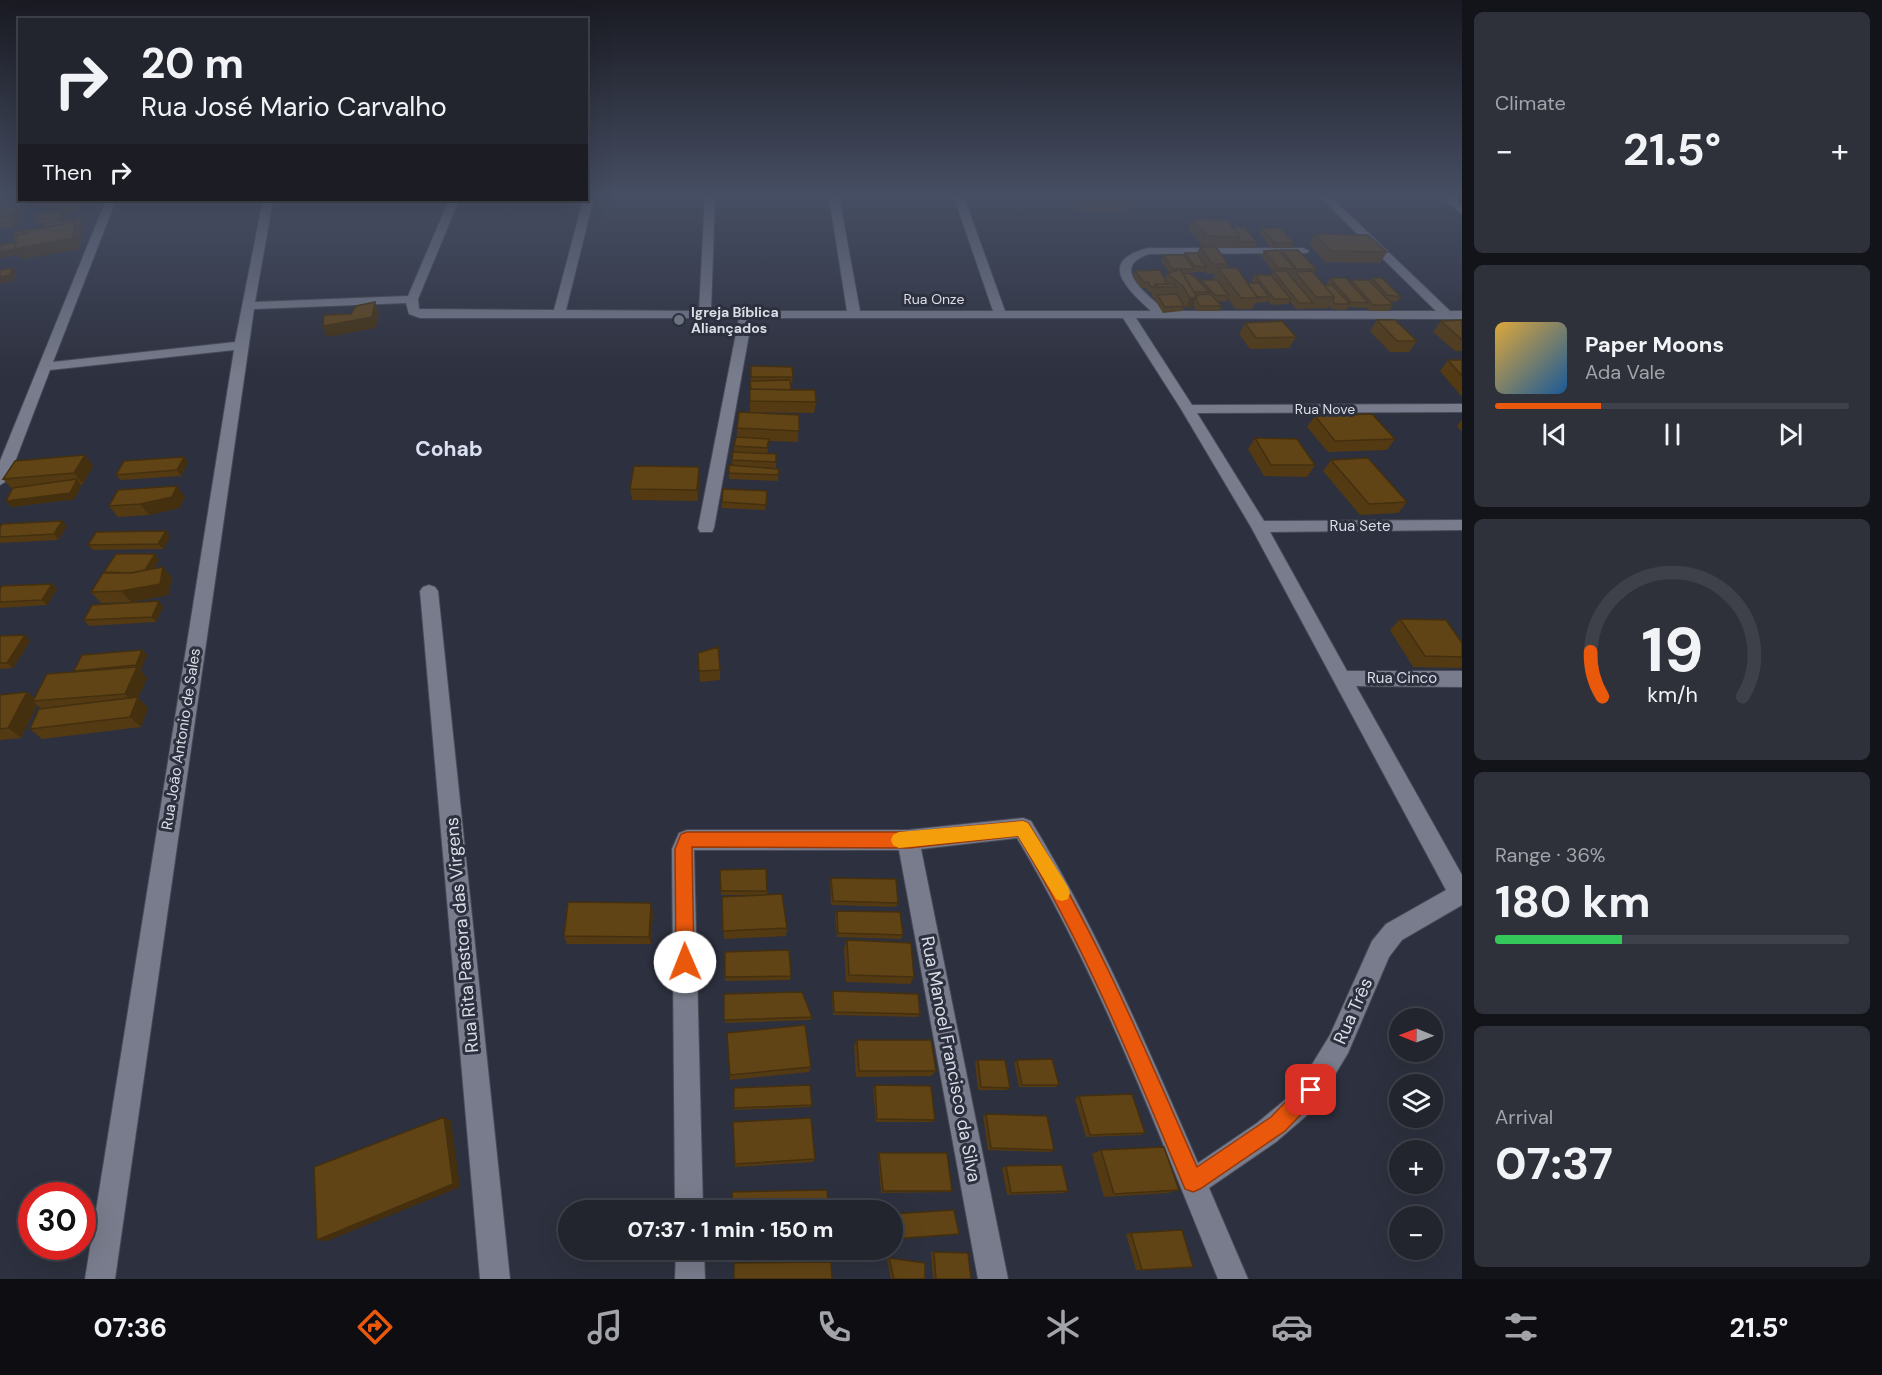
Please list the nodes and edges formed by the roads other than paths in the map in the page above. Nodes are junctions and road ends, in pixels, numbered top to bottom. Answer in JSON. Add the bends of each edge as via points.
{"nodes":[{"id":1,"x":89,"y":257,"type":"edge"},
{"id":2,"x":258,"y":257,"type":"edge"},
{"id":3,"x":430,"y":257,"type":"edge"},
{"id":4,"x":574,"y":257,"type":"edge"},
{"id":5,"x":707,"y":257,"type":"edge"},
{"id":6,"x":844,"y":257,"type":"edge"},
{"id":7,"x":980,"y":257,"type":"edge"},
{"id":8,"x":1131,"y":257,"type":"edge"},
{"id":9,"x":1387,"y":257,"type":"edge"},
{"id":10,"x":411,"y":303,"type":"junction"},
{"id":11,"x":249,"y":306,"type":"junction"},
{"id":12,"x":1126,"y":313,"type":"junction"},
{"id":13,"x":1160,"y":313,"type":"junction"},
{"id":14,"x":559,"y":314,"type":"junction"},
{"id":15,"x":854,"y":314,"type":"junction"},
{"id":16,"x":1000,"y":314,"type":"junction"},
{"id":17,"x":1446,"y":314,"type":"junction"},
{"id":18,"x":705,"y":315,"type":"junction"},
{"id":19,"x":746,"y":315,"type":"junction"},
{"id":20,"x":1462,"y":315,"type":"edge"},
{"id":21,"x":241,"y":345,"type":"junction"},
{"id":22,"x":45,"y":367,"type":"junction"},
{"id":23,"x":1462,"y":408,"type":"edge"},
{"id":24,"x":1188,"y":409,"type":"junction"},
{"id":25,"x":4,"y":458,"type":"edge"},
{"id":26,"x":0,"y":480,"type":"edge"},
{"id":27,"x":1462,"y":525,"type":"edge"},
{"id":28,"x":1259,"y":527,"type":"junction"},
{"id":29,"x":706,"y":528,"type":"dead end"},
{"id":30,"x":429,"y":591,"type":"dead end"},
{"id":31,"x":1342,"y":678,"type":"junction"},
{"id":32,"x":1462,"y":679,"type":"edge"},
{"id":33,"x":909,"y":840,"type":"junction"},
{"id":34,"x":1461,"y":893,"type":"edge"},
{"id":35,"x":1193,"y":1182,"type":"junction"},
{"id":36,"x":689,"y":1200,"type":"edge"},
{"id":37,"x":690,"y":1260,"type":"edge"},
{"id":38,"x":100,"y":1279,"type":"edge"},
{"id":39,"x":495,"y":1279,"type":"edge"},
{"id":40,"x":690,"y":1279,"type":"edge"},
{"id":41,"x":993,"y":1279,"type":"edge"},
{"id":42,"x":1233,"y":1279,"type":"edge"}],
"edges":[{"from":1,"to":22,"type":"street"},
{"from":2,"to":11,"type":"street","name":"Rua João Antonio de Sales"},
{"from":3,"to":10,"type":"street"},
{"from":4,"to":14,"type":"street"},
{"from":5,"to":18,"type":"street"},
{"from":6,"to":15,"type":"street"},
{"from":7,"to":16,"type":"street"},
{"from":8,"to":13,"type":"street","via":[[1123,267],[1126,277]]},
{"from":9,"to":17,"type":"street"},
{"from":10,"to":11,"type":"street"},
{"from":10,"to":14,"type":"street","name":"Rua Onze","via":[[413,311],[430,315]]},
{"from":11,"to":21,"type":"street","name":"Rua João Antonio de Sales"},
{"from":12,"to":13,"type":"street","name":"Rua Onze"},
{"from":12,"to":16,"type":"street","name":"Rua Onze"},
{"from":12,"to":24,"type":"street"},
{"from":13,"to":17,"type":"street","name":"Rua Onze"},
{"from":14,"to":18,"type":"street","name":"Rua Onze"},
{"from":15,"to":16,"type":"street","name":"Rua Onze"},
{"from":15,"to":19,"type":"street","name":"Rua Onze"},
{"from":17,"to":20,"type":"street","name":"Rua Onze"},
{"from":18,"to":19,"type":"street","name":"Rua Onze"},
{"from":19,"to":29,"type":"street"},
{"from":21,"to":22,"type":"street"},
{"from":21,"to":38,"type":"street","name":"Rua João Antonio de Sales"},
{"from":22,"to":25,"type":"street"},
{"from":23,"to":24,"type":"street","name":"Rua Nove"},
{"from":24,"to":28,"type":"street"},
{"from":25,"to":26,"type":"street"},
{"from":27,"to":28,"type":"street","name":"Rua Sete"},
{"from":28,"to":31,"type":"street"},
{"from":30,"to":39,"type":"street","name":"Rua Rita Pastora das Virgens"},
{"from":31,"to":32,"type":"street","name":"Rua Cinco"},
{"from":31,"to":34,"type":"street"},
{"from":33,"to":35,"type":"street","via":[[1025,829],[1086,943]]},
{"from":33,"to":36,"type":"street","via":[[687,840],[683,849]]},
{"from":33,"to":41,"type":"street","name":"Rua Manoel Francisco da Silva"},
{"from":34,"to":35,"type":"street","name":"Rua Três","via":[[1387,938],[1332,1057],[1311,1090],[1278,1124]]},
{"from":35,"to":42,"type":"street"},
{"from":37,"to":40,"type":"street"}]}
